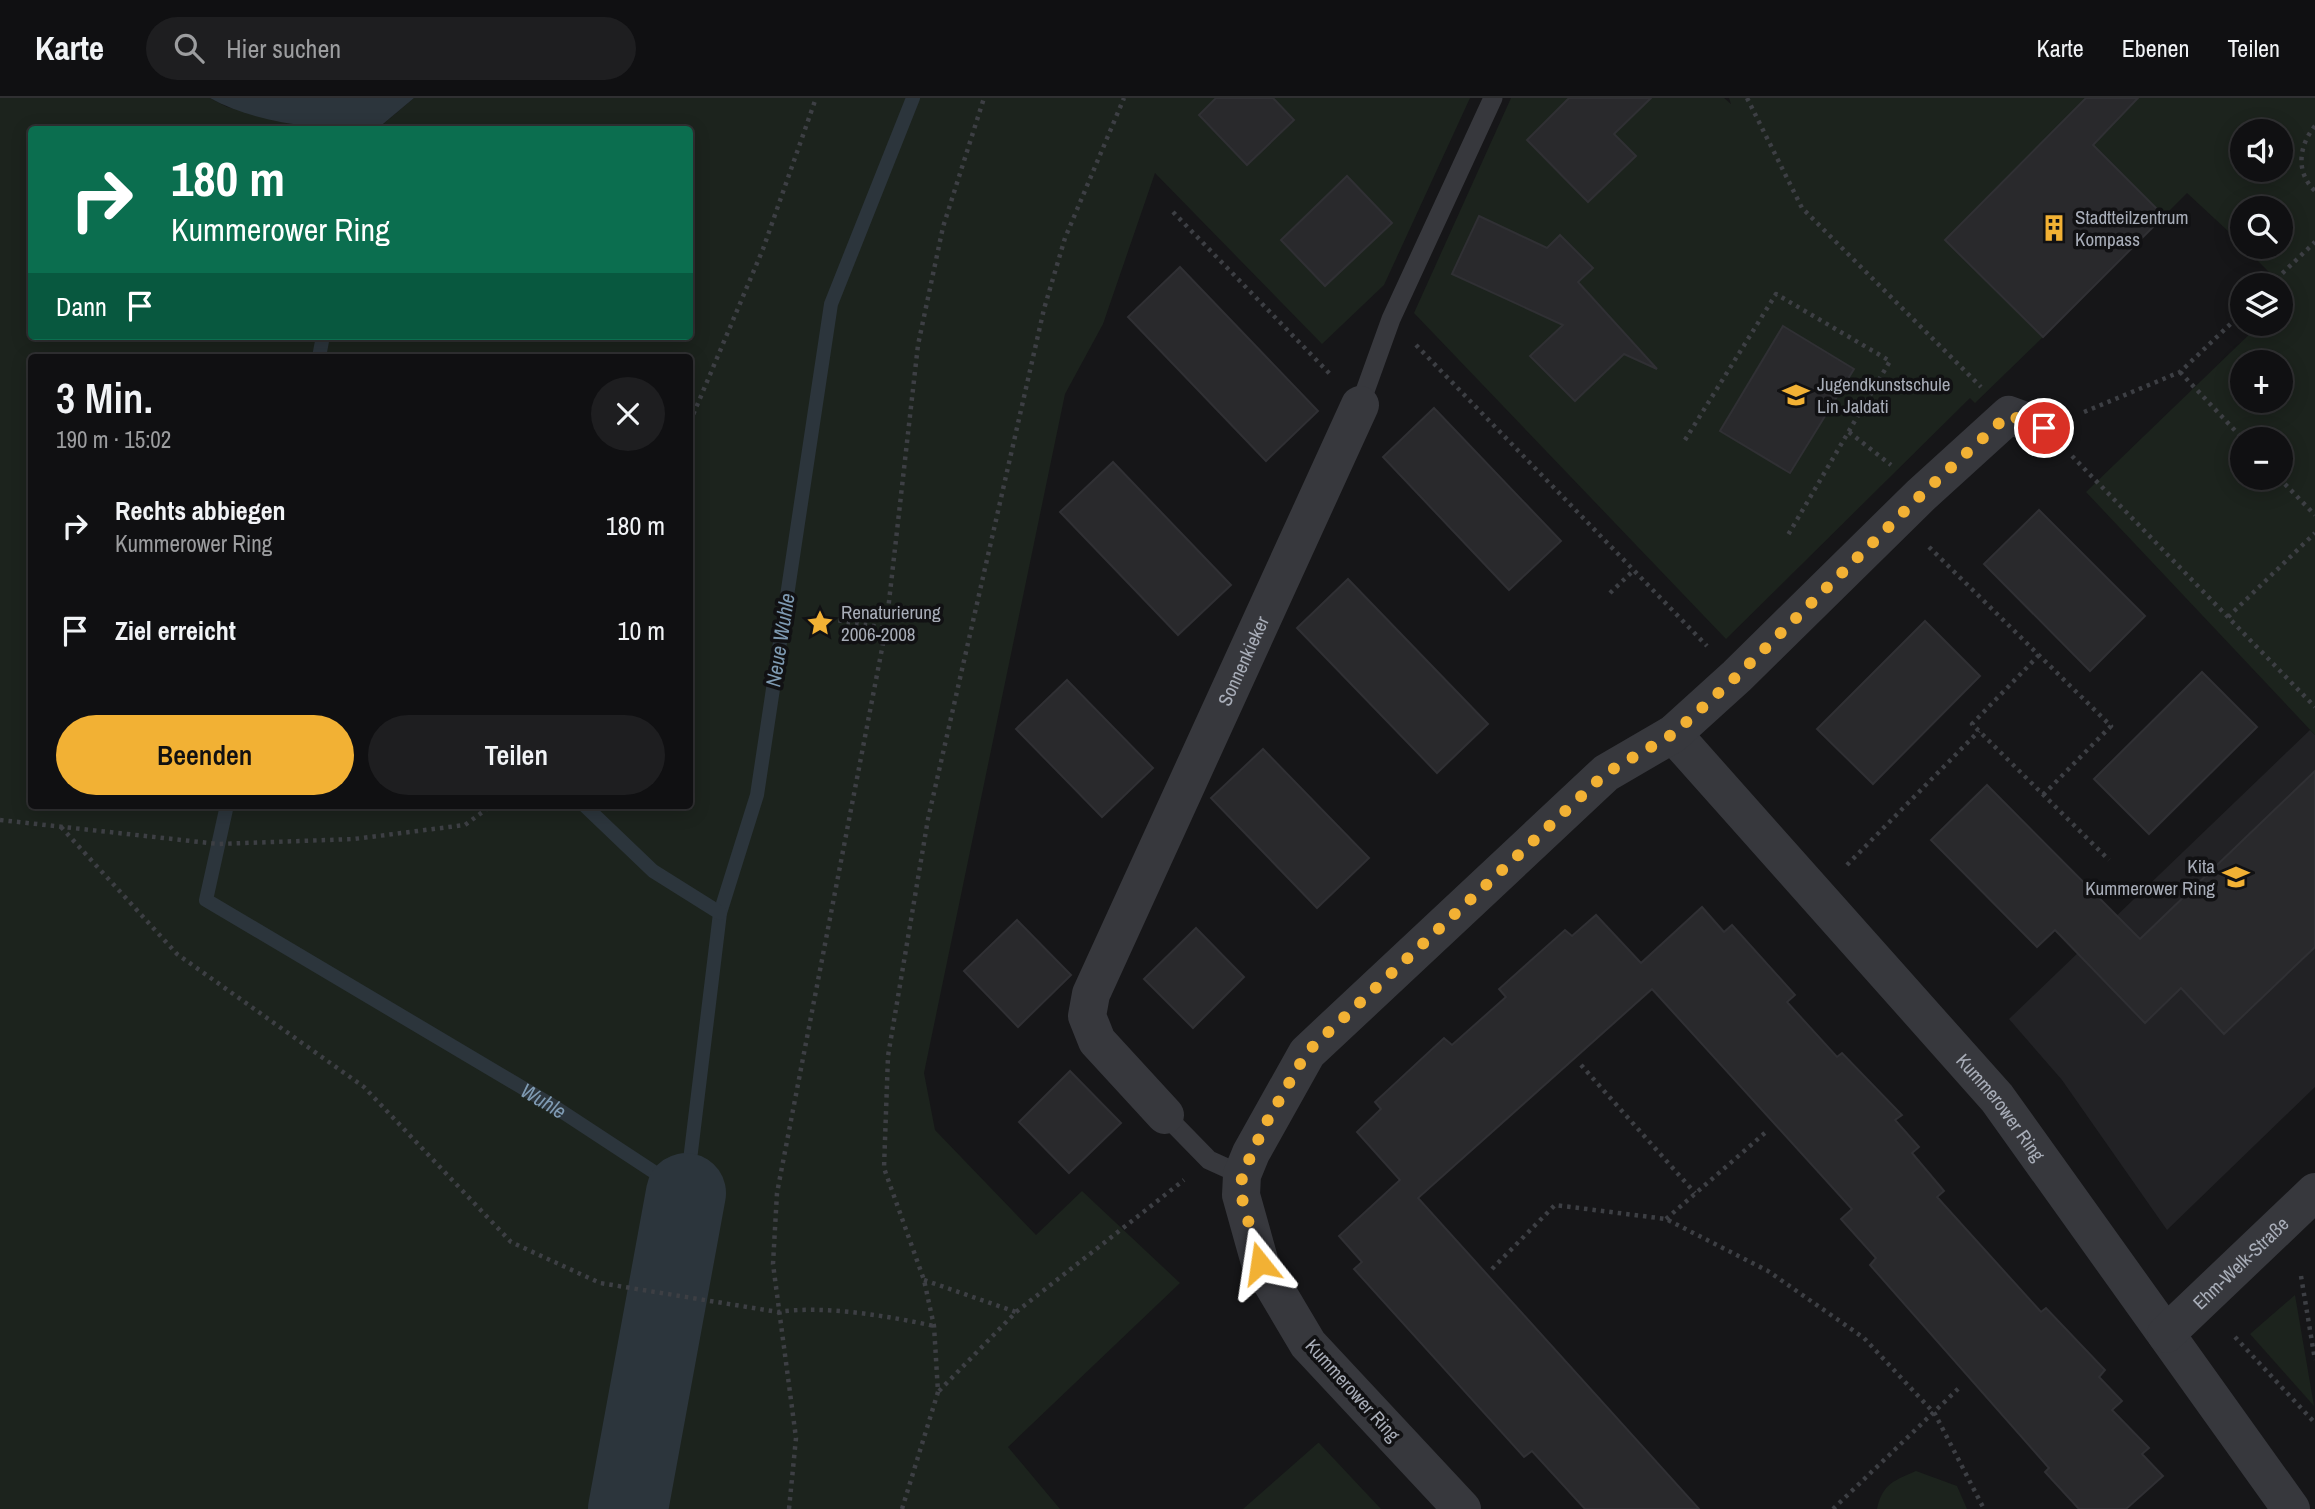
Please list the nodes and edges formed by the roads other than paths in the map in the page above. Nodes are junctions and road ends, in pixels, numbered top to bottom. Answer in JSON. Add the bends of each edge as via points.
{"nodes":[{"id":1,"x":1493,"y":98,"type":"edge"},
{"id":2,"x":1360,"y":405,"type":"joint"},
{"id":3,"x":2044,"y":428,"type":"road end"},
{"id":4,"x":1673,"y":734,"type":"junction"},
{"id":5,"x":1165,"y":1115,"type":"joint"},
{"id":6,"x":1226,"y":1167,"type":"junction"},
{"id":7,"x":2315,"y":1192,"type":"edge"},
{"id":8,"x":2166,"y":1334,"type":"junction"},
{"id":9,"x":1462,"y":1509,"type":"edge"},
{"id":10,"x":2291,"y":1509,"type":"edge"}],
"edges":[{"from":1,"to":2,"type":"lane","name":"Sonnenkieker","via":[[1391,319]]},
{"from":2,"to":5,"type":"street","name":"Sonnenkieker","via":[[1091,994],[1087,1016],[1097,1041]]},
{"from":3,"to":4,"type":"street","name":"Kummerower Ring","via":[[2008,415]]},
{"from":4,"to":6,"type":"street","name":"Kummerower Ring","via":[[1606,773],[1307,1052],[1266,1123]]},
{"from":4,"to":8,"type":"street","name":"Kummerower Ring","via":[[1997,1098]]},
{"from":5,"to":6,"type":"lane","name":"Sonnenkieker"},
{"from":6,"to":9,"type":"street","name":"Kummerower Ring","via":[[1241,1195],[1260,1263],[1308,1344]]},
{"from":7,"to":8,"type":"street","name":"Ehm-Welk-Straße"},
{"from":8,"to":10,"type":"street","name":"Kummerower Ring"}]}
